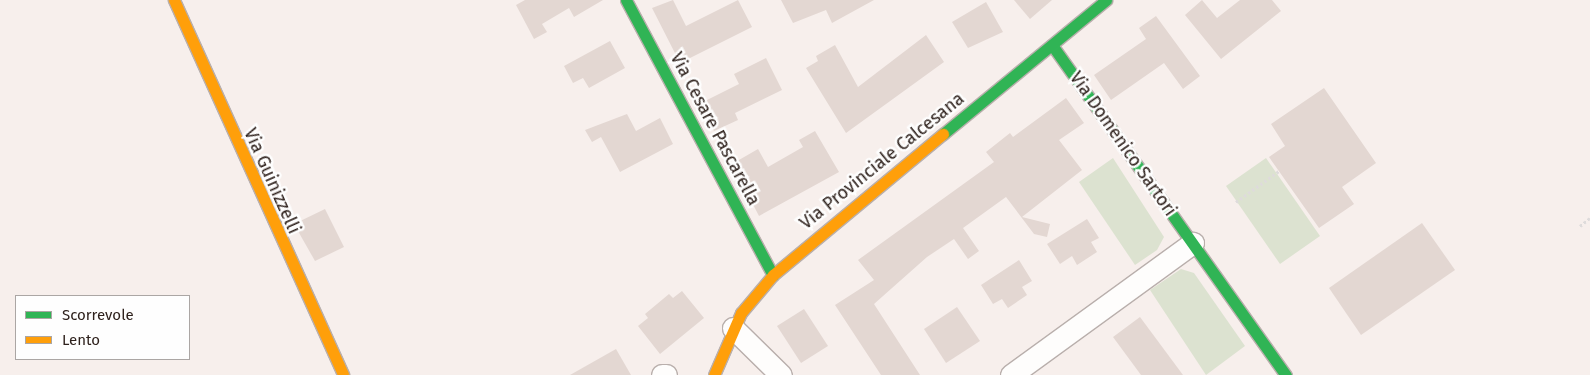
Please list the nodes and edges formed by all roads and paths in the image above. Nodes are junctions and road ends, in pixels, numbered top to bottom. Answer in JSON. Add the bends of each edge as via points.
{"nodes":[{"id":1,"x":174,"y":0,"type":"edge"},
{"id":2,"x":626,"y":0,"type":"edge"},
{"id":3,"x":1106,"y":0,"type":"edge"},
{"id":4,"x":1052,"y":45,"type":"junction"},
{"id":5,"x":1279,"y":171,"type":"dead end"},
{"id":6,"x":1236,"y":202,"type":"dead end"},
{"id":7,"x":1590,"y":218,"type":"edge"},
{"id":8,"x":1580,"y":226,"type":"dead end"},
{"id":9,"x":1193,"y":243,"type":"junction"},
{"id":10,"x":773,"y":275,"type":"junction"},
{"id":11,"x":733,"y":328,"type":"junction"},
{"id":12,"x":343,"y":375,"type":"edge"},
{"id":13,"x":662,"y":375,"type":"edge"},
{"id":14,"x":666,"y":375,"type":"edge"},
{"id":15,"x":714,"y":375,"type":"edge"},
{"id":16,"x":781,"y":375,"type":"edge"},
{"id":17,"x":1011,"y":375,"type":"edge"},
{"id":18,"x":1286,"y":375,"type":"edge"}],
"edges":[{"from":1,"to":12,"type":"street","name":"Via Guinizzelli"},
{"from":2,"to":10,"type":"street","name":"Via Cesare Pascarella"},
{"from":3,"to":4,"type":"street","name":"Via Provinciale Calcesana"},
{"from":4,"to":9,"type":"street","name":"Via Domenico Sartori"},
{"from":4,"to":10,"type":"street","name":"Via Provinciale Calcesana"},
{"from":5,"to":6,"type":"path"},
{"from":7,"to":8,"type":"path"},
{"from":9,"to":17,"type":"street"},
{"from":9,"to":18,"type":"street","name":"Via Domenico Sartori"},
{"from":10,"to":11,"type":"street","name":"Via Provinciale Calcesana"},
{"from":11,"to":15,"type":"street","name":"Via Provinciale Calcesana"},
{"from":11,"to":16,"type":"street"},
{"from":13,"to":14,"type":"street"}]}
